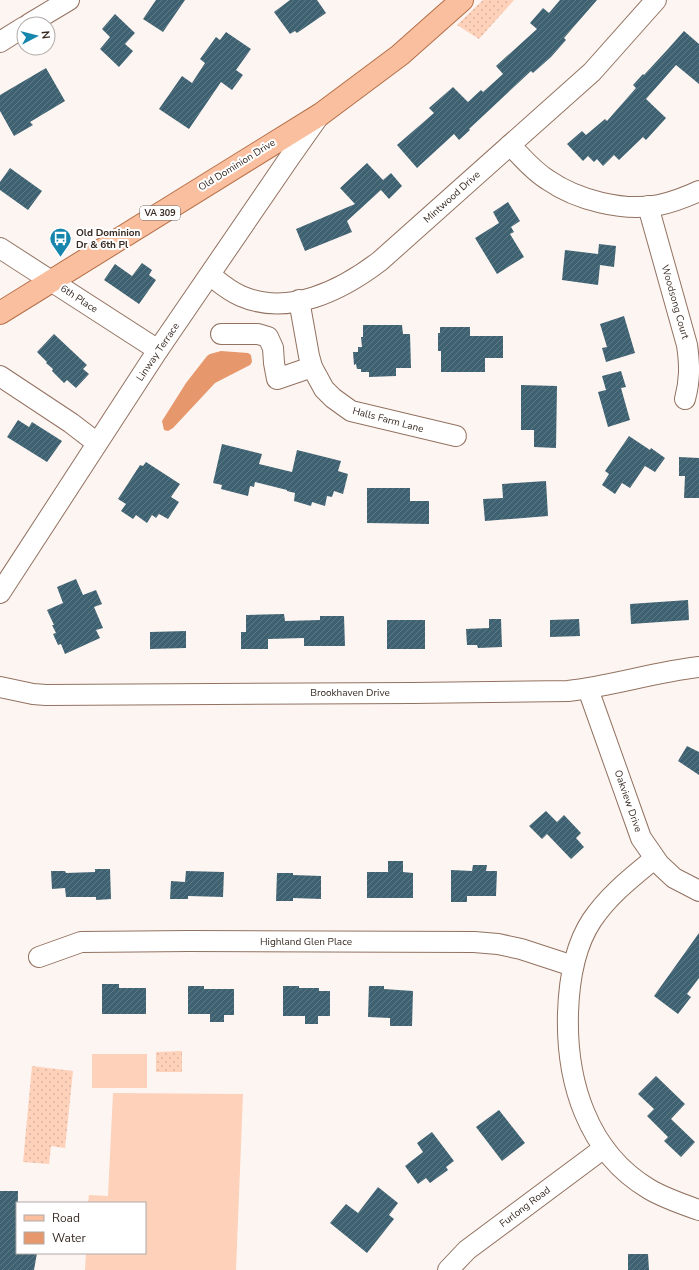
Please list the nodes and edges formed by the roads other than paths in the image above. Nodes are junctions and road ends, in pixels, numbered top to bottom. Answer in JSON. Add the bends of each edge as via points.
{"nodes":[{"id":1,"x":69,"y":0,"type":"edge"},
{"id":2,"x":462,"y":0,"type":"edge"},
{"id":3,"x":656,"y":0,"type":"edge"},
{"id":4,"x":42,"y":16,"type":"edge"},
{"id":5,"x":320,"y":114,"type":"junction"},
{"id":6,"x":510,"y":145,"type":"junction"},
{"id":7,"x":699,"y":191,"type":"edge"},
{"id":8,"x":648,"y":206,"type":"junction"},
{"id":9,"x":0,"y":248,"type":"edge"},
{"id":10,"x":210,"y":275,"type":"junction"},
{"id":11,"x":52,"y":281,"type":"junction"},
{"id":12,"x":299,"y":300,"type":"junction"},
{"id":13,"x":0,"y":313,"type":"edge"},
{"id":14,"x":222,"y":334,"type":"dead end"},
{"id":15,"x":158,"y":350,"type":"junction"},
{"id":16,"x":312,"y":367,"type":"junction"},
{"id":17,"x":0,"y":376,"type":"edge"},
{"id":18,"x":685,"y":399,"type":"dead end"},
{"id":19,"x":456,"y":436,"type":"dead end"},
{"id":20,"x":97,"y":443,"type":"junction"},
{"id":21,"x":0,"y":593,"type":"edge"},
{"id":22,"x":699,"y":667,"type":"edge"},
{"id":23,"x":0,"y":687,"type":"edge"},
{"id":24,"x":588,"y":689,"type":"junction"},
{"id":25,"x":654,"y":859,"type":"junction"},
{"id":26,"x":699,"y":891,"type":"edge"},
{"id":27,"x":39,"y":957,"type":"dead end"},
{"id":28,"x":573,"y":966,"type":"junction"},
{"id":29,"x":604,"y":1148,"type":"junction"},
{"id":30,"x":699,"y":1210,"type":"edge"},
{"id":31,"x":448,"y":1270,"type":"edge"}],
"edges":[{"from":1,"to":4,"type":"street"},
{"from":2,"to":5,"type":"main road","name":"Old Dominion Drive","number":"VA 309","via":[[400,55]]},
{"from":3,"to":6,"type":"street","name":"Mintwood Drive","via":[[592,72]]},
{"from":5,"to":10,"type":"street","name":"Linway Terrace"},
{"from":5,"to":11,"type":"main road","name":"Old Dominion Drive","number":"VA 309"},
{"from":6,"to":8,"type":"street","via":[[542,176],[571,193],[608,204]]},
{"from":6,"to":12,"type":"street","name":"Mintwood Drive","via":[[363,274],[328,293]]},
{"from":7,"to":8,"type":"street","via":[[672,202]]},
{"from":8,"to":18,"type":"street","name":"Woodsong Court","via":[[687,346],[690,382]]},
{"from":9,"to":11,"type":"street","name":"6th Place"},
{"from":10,"to":12,"type":"street","name":"Mintwood Drive","via":[[227,289],[258,301]]},
{"from":10,"to":15,"type":"street","name":"Linway Terrace"},
{"from":11,"to":13,"type":"main road","name":"Old Dominion Drive","number":"VA 309"},
{"from":11,"to":15,"type":"street","name":"6th Place"},
{"from":12,"to":16,"type":"street","name":"Halls Farm Lane"},
{"from":14,"to":16,"type":"street","via":[[258,334],[268,337],[273,348],[277,379]]},
{"from":15,"to":20,"type":"street","name":"Linway Terrace"},
{"from":16,"to":19,"type":"street","name":"Halls Farm Lane","via":[[324,389],[351,411]]},
{"from":17,"to":20,"type":"street"},
{"from":20,"to":21,"type":"street","name":"Linway Terrace"},
{"from":22,"to":24,"type":"street","name":"Brookhaven Drive","via":[[662,672]]},
{"from":23,"to":24,"type":"street","name":"Brookhaven Drive","via":[[46,695],[459,693]]},
{"from":24,"to":25,"type":"street","name":"Oakview Drive","via":[[641,838]]},
{"from":25,"to":26,"type":"street","name":"Oakview Drive","via":[[674,878]]},
{"from":25,"to":28,"type":"street","via":[[620,886],[592,920]]},
{"from":27,"to":28,"type":"street","name":"Highland Glen Place","via":[[81,942],[474,942],[522,949]]},
{"from":28,"to":29,"type":"street","via":[[568,1015],[570,1061],[585,1115]]},
{"from":29,"to":30,"type":"street","via":[[629,1175],[648,1189]]},
{"from":29,"to":31,"type":"street","name":"Furlong Road","via":[[468,1250]]}]}
